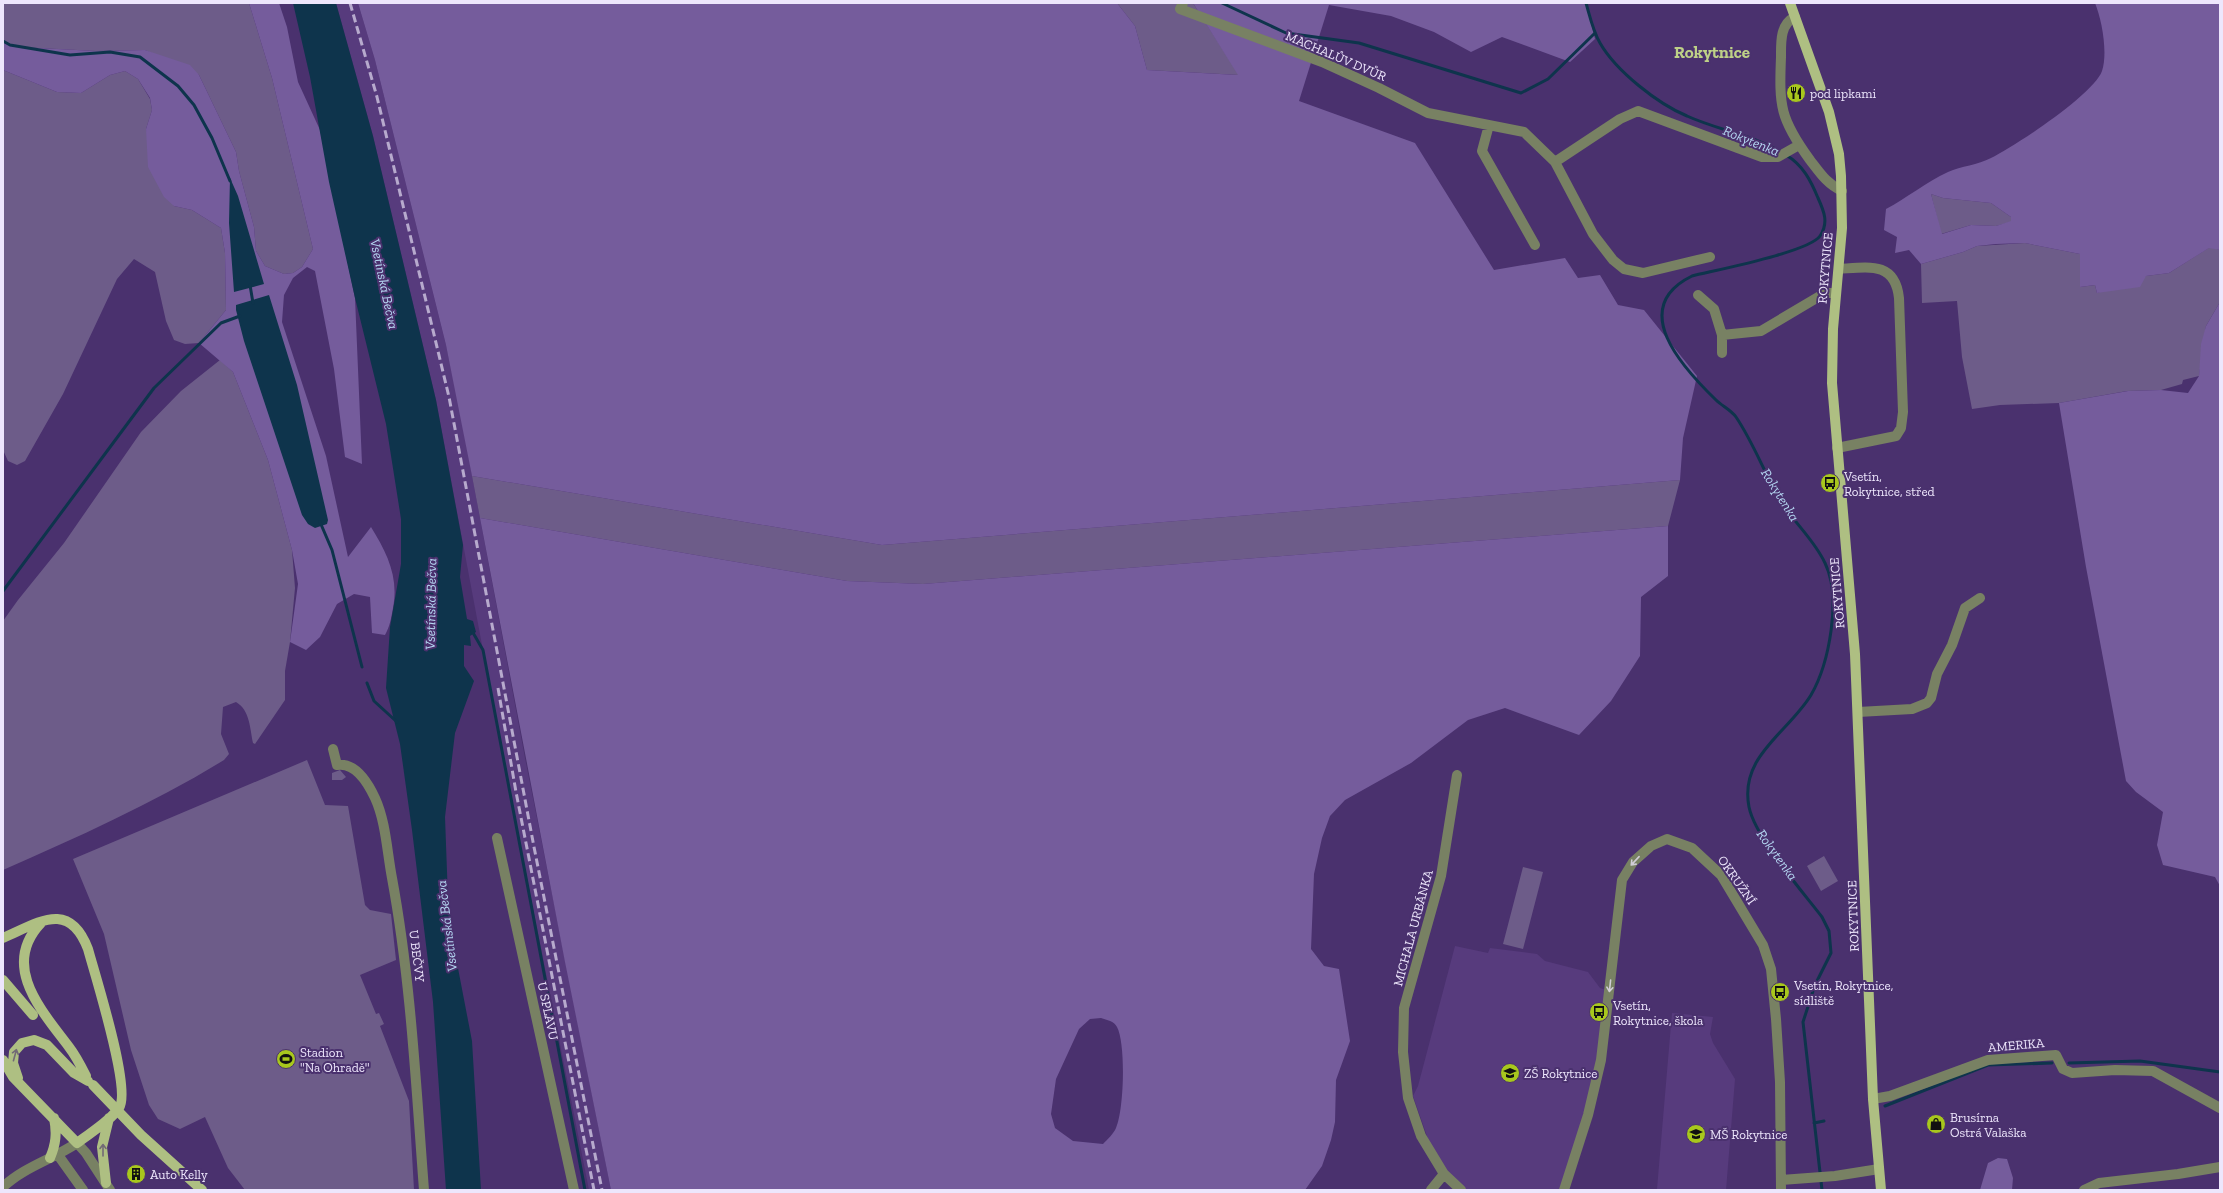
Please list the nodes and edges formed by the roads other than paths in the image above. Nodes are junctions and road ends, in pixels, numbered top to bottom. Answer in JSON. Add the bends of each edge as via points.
{"nodes":[{"id":1,"x":1183,"y":3,"type":"edge"},
{"id":2,"x":1790,"y":3,"type":"edge"},
{"id":3,"x":1795,"y":16,"type":"junction"},
{"id":4,"x":1489,"y":125,"type":"junction"},
{"id":5,"x":1795,"y":148,"type":"junction"},
{"id":6,"x":1555,"y":162,"type":"junction"},
{"id":7,"x":1842,"y":191,"type":"junction"},
{"id":8,"x":1535,"y":245,"type":"dead end"},
{"id":9,"x":1710,"y":256,"type":"dead end"},
{"id":10,"x":1839,"y":269,"type":"junction"},
{"id":11,"x":1836,"y":293,"type":"junction"},
{"id":12,"x":1698,"y":295,"type":"dead end"},
{"id":13,"x":1722,"y":335,"type":"junction"},
{"id":14,"x":1722,"y":353,"type":"dead end"},
{"id":15,"x":1837,"y":448,"type":"junction"},
{"id":16,"x":1980,"y":598,"type":"dead end"},
{"id":17,"x":1858,"y":712,"type":"junction"},
{"id":18,"x":333,"y":748,"type":"dead end"},
{"id":19,"x":1457,"y":775,"type":"dead end"},
{"id":20,"x":497,"y":838,"type":"dead end"},
{"id":21,"x":46,"y":920,"type":"junction"},
{"id":22,"x":3,"y":938,"type":"edge"},
{"id":23,"x":3,"y":980,"type":"edge"},
{"id":24,"x":3,"y":1060,"type":"edge"},
{"id":25,"x":90,"y":1081,"type":"junction"},
{"id":26,"x":26,"y":1090,"type":"junction"},
{"id":27,"x":1873,"y":1098,"type":"junction"},
{"id":28,"x":2220,"y":1108,"type":"edge"},
{"id":29,"x":54,"y":1118,"type":"junction"},
{"id":30,"x":109,"y":1118,"type":"junction"},
{"id":31,"x":77,"y":1143,"type":"junction"},
{"id":32,"x":54,"y":1157,"type":"junction"},
{"id":33,"x":2220,"y":1167,"type":"edge"},
{"id":34,"x":1879,"y":1169,"type":"junction"},
{"id":35,"x":1444,"y":1174,"type":"junction"},
{"id":36,"x":1781,"y":1185,"type":"edge"},
{"id":37,"x":108,"y":1186,"type":"edge"},
{"id":38,"x":3,"y":1187,"type":"edge"},
{"id":39,"x":83,"y":1190,"type":"edge"},
{"id":40,"x":202,"y":1190,"type":"edge"},
{"id":41,"x":424,"y":1190,"type":"edge"},
{"id":42,"x":574,"y":1190,"type":"edge"},
{"id":43,"x":1431,"y":1190,"type":"edge"},
{"id":44,"x":1460,"y":1190,"type":"edge"},
{"id":45,"x":1564,"y":1190,"type":"edge"},
{"id":46,"x":1881,"y":1190,"type":"edge"},
{"id":47,"x":2084,"y":1190,"type":"edge"}],
"edges":[{"from":1,"to":4,"type":"street","name":"MACHALŮV DVŮR","via":[[1180,9],[1322,62],[1428,113]]},
{"from":2,"to":3,"type":"main road","name":"ROKYTNICE"},
{"from":3,"to":5,"type":"street","via":[[1786,23],[1782,35],[1780,89],[1784,118]]},
{"from":3,"to":7,"type":"main road","name":"ROKYTNICE","via":[[1829,112],[1839,154]]},
{"from":4,"to":6,"type":"street","name":"MACHALŮV DVŮR","via":[[1524,132]]},
{"from":4,"to":8,"type":"street","via":[[1482,151]]},
{"from":5,"to":6,"type":"street","via":[[1778,157],[1762,157],[1638,111],[1620,119]]},
{"from":5,"to":7,"type":"street","via":[[1826,181]]},
{"from":6,"to":9,"type":"street","name":"MACHALŮV DVŮR","via":[[1593,234],[1613,260],[1624,269],[1643,273]]},
{"from":7,"to":10,"type":"main road","name":"ROKYTNICE"},
{"from":10,"to":11,"type":"main road","name":"ROKYTNICE"},
{"from":10,"to":15,"type":"street","via":[[1878,268],[1886,271],[1895,281],[1903,412],[1901,428],[1896,436]]},
{"from":11,"to":13,"type":"street","via":[[1825,293],[1761,331]]},
{"from":11,"to":15,"type":"main road","name":"ROKYTNICE","via":[[1832,364]]},
{"from":12,"to":13,"type":"street","via":[[1714,309]]},
{"from":13,"to":14,"type":"street"},
{"from":15,"to":17,"type":"main road","name":"ROKYTNICE","via":[[1850,584]]},
{"from":16,"to":17,"type":"street","via":[[1965,608],[1927,703],[1912,709]]},
{"from":17,"to":27,"type":"main road","name":"ROKYTNICE"},
{"from":18,"to":41,"type":"street","name":"U BEČVY","via":[[337,765],[352,768],[369,787],[381,819],[409,993]]},
{"from":19,"to":35,"type":"street","name":"MICHALA URBÁNKA","via":[[1441,876],[1404,1008],[1403,1052],[1407,1093],[1421,1136]]},
{"from":20,"to":42,"type":"street","name":"U SPLAVU"},
{"from":21,"to":22,"type":"main road","via":[[33,923]]},
{"from":21,"to":25,"type":"main road","via":[[33,929],[24,940],[17,958],[17,974],[22,991],[69,1046]]},
{"from":21,"to":30,"type":"main road","via":[[57,918],[72,923],[81,932],[88,949],[122,1081],[122,1103]]},
{"from":23,"to":25,"type":"main road"},
{"from":24,"to":26,"type":"main road","via":[[10,1074]]},
{"from":26,"to":25,"type":"main road","one_way":true,"via":[[15,1071],[13,1058],[17,1047],[28,1040],[40,1040],[74,1073]]},
{"from":25,"to":40,"type":"main road","bridge":true,"via":[[141,1135]]},
{"from":26,"to":29,"type":"main road"},
{"from":27,"to":28,"type":"street","name":"AMERIKA","via":[[1890,1096],[1988,1060],[2056,1055],[2063,1069],[2072,1073],[2153,1071]]},
{"from":27,"to":34,"type":"main road","name":"ROKYTNICE"},
{"from":29,"to":31,"type":"main road"},
{"from":29,"to":32,"type":"main road"},
{"from":30,"to":31,"type":"main road"},
{"from":37,"to":30,"type":"main road","one_way":true,"via":[[102,1147]]},
{"from":31,"to":32,"type":"street"},
{"from":31,"to":37,"type":"street"},
{"from":32,"to":38,"type":"street","via":[[32,1166]]},
{"from":32,"to":39,"type":"street"},
{"from":33,"to":47,"type":"street","via":[[2099,1183]]},
{"from":34,"to":36,"type":"street","via":[[1811,1178]]},
{"from":34,"to":46,"type":"main road","name":"ROKYTNICE"},
{"from":35,"to":43,"type":"street"},
{"from":35,"to":44,"type":"street","name":"MICHALA URBÁNKA"},
{"from":36,"to":45,"type":"street","name":"OKRUŽNÍ","one_way":true,"via":[[1780,1082],[1771,969],[1753,926],[1720,875],[1692,848],[1667,839],[1651,846],[1633,862],[1622,880],[1601,1060],[1588,1115]]}]}
